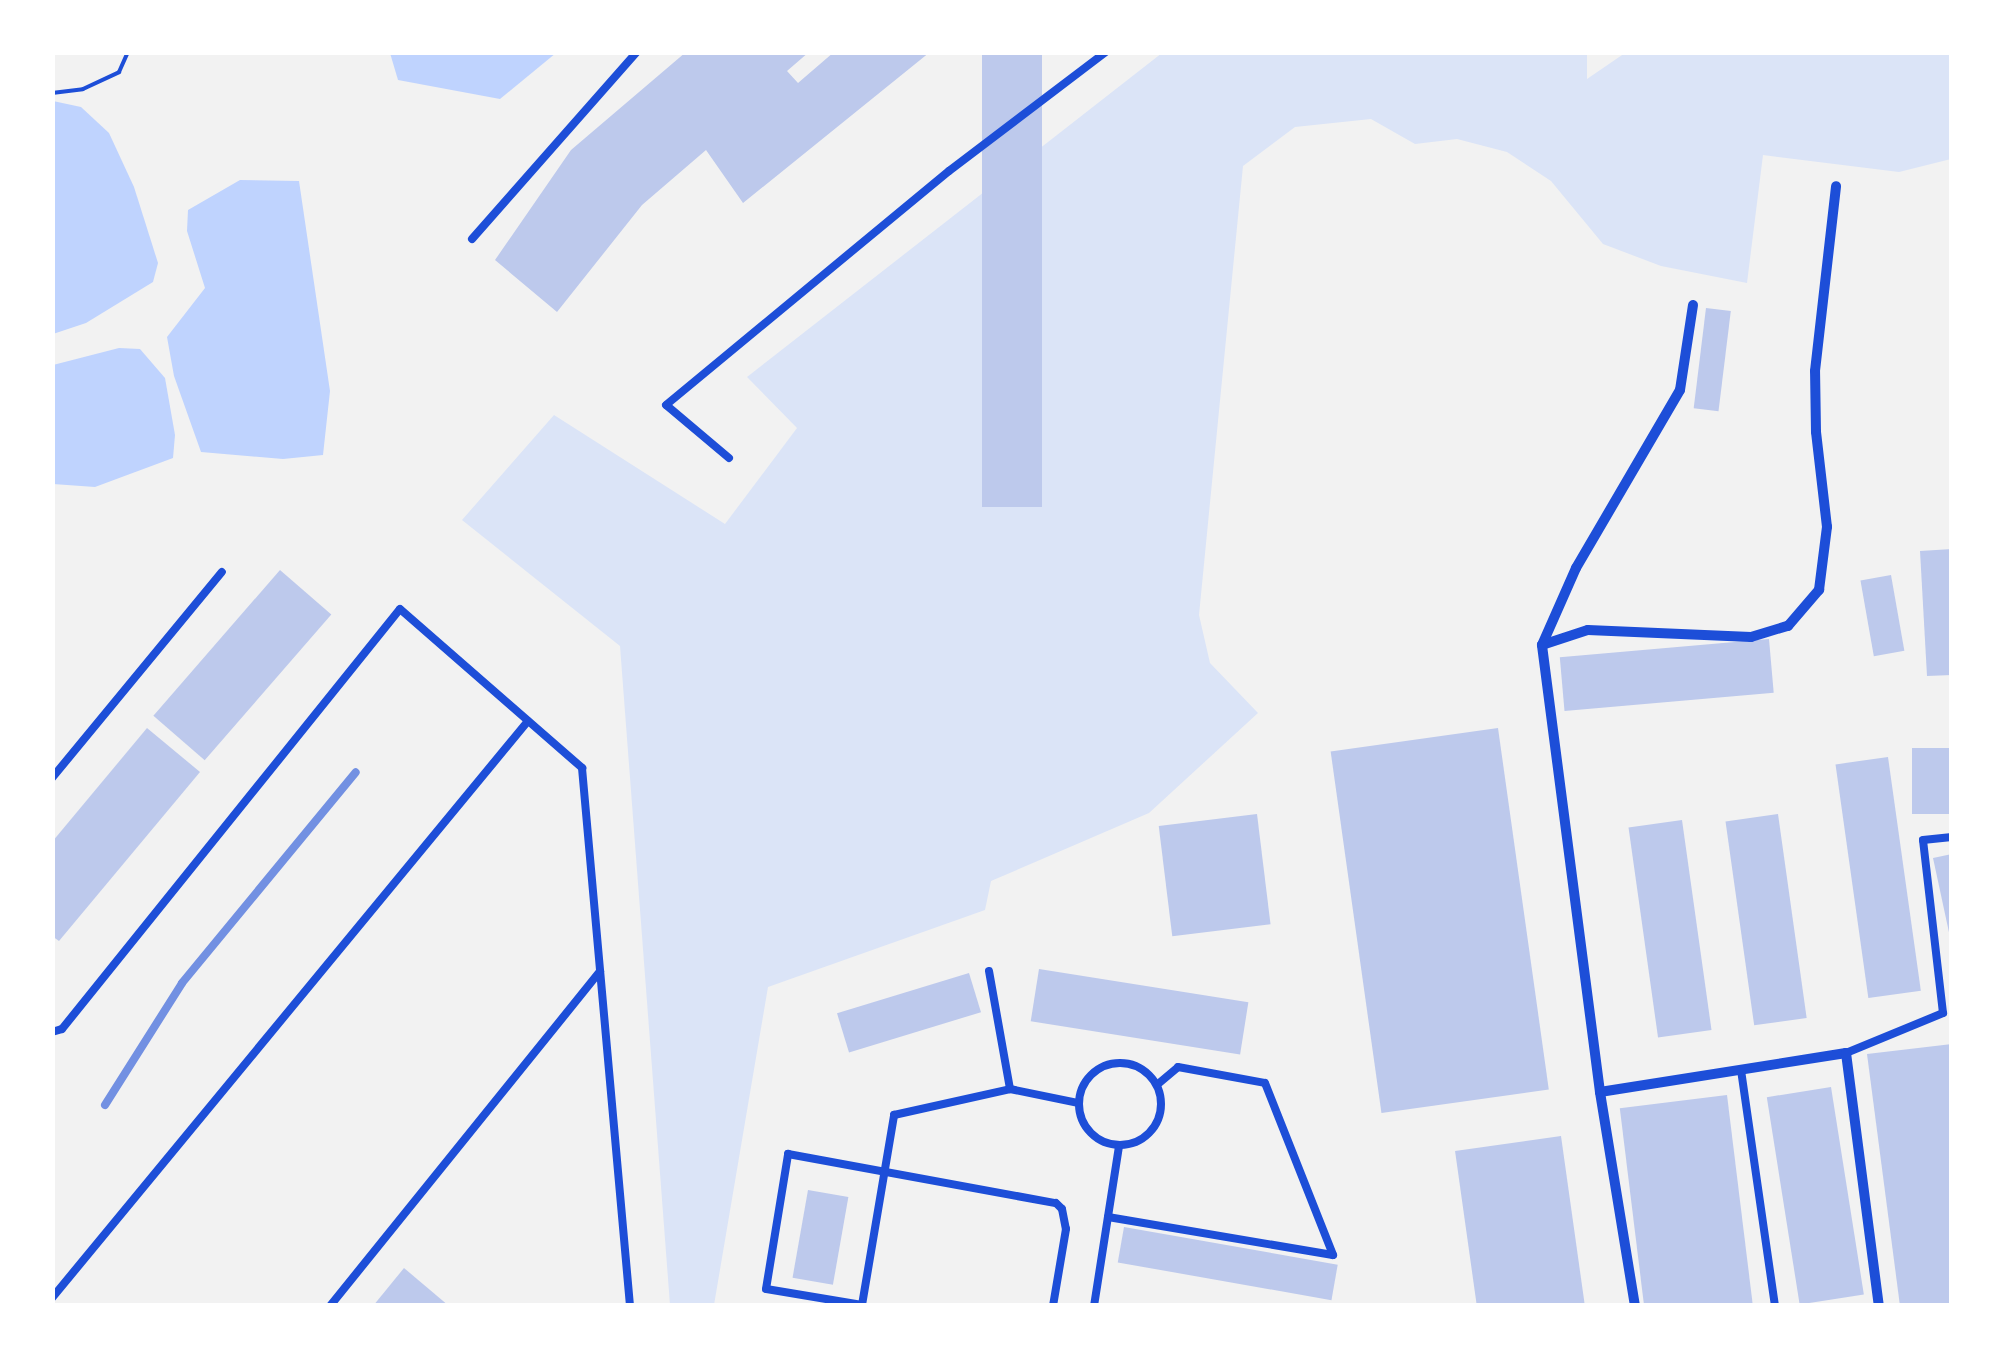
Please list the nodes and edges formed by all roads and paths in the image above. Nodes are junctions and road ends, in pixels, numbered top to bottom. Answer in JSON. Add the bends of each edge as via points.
{"nodes":[{"id":1,"x":128,"y":52,"type":"edge"},
{"id":2,"x":638,"y":52,"type":"edge"},
{"id":3,"x":1106,"y":52,"type":"edge"},
{"id":4,"x":52,"y":94,"type":"edge"},
{"id":5,"x":1836,"y":186,"type":"dead end"},
{"id":6,"x":472,"y":238,"type":"dead end"},
{"id":7,"x":1693,"y":305,"type":"dead end"},
{"id":8,"x":729,"y":458,"type":"dead end"},
{"id":9,"x":222,"y":572,"type":"dead end"},
{"id":10,"x":1542,"y":645,"type":"junction"},
{"id":11,"x":528,"y":721,"type":"junction"},
{"id":12,"x":52,"y":778,"type":"edge"},
{"id":13,"x":1952,"y":836,"type":"edge"},
{"id":14,"x":600,"y":971,"type":"junction"},
{"id":15,"x":990,"y":971,"type":"dead end"},
{"id":16,"x":52,"y":1032,"type":"edge"},
{"id":17,"x":1846,"y":1054,"type":"junction"},
{"id":18,"x":1741,"y":1070,"type":"junction"},
{"id":19,"x":1158,"y":1084,"type":"junction"},
{"id":20,"x":1010,"y":1089,"type":"junction"},
{"id":21,"x":1600,"y":1092,"type":"junction"},
{"id":22,"x":1078,"y":1103,"type":"junction"},
{"id":23,"x":1119,"y":1147,"type":"junction"},
{"id":24,"x":885,"y":1169,"type":"junction"},
{"id":25,"x":1108,"y":1217,"type":"junction"},
{"id":26,"x":52,"y":1298,"type":"edge"},
{"id":27,"x":864,"y":1305,"type":"edge"},
{"id":28,"x":330,"y":1306,"type":"edge"},
{"id":29,"x":630,"y":1306,"type":"edge"},
{"id":30,"x":1053,"y":1306,"type":"edge"},
{"id":31,"x":1094,"y":1306,"type":"edge"},
{"id":32,"x":1634,"y":1306,"type":"edge"},
{"id":33,"x":1775,"y":1306,"type":"edge"},
{"id":34,"x":1879,"y":1306,"type":"edge"}],
"edges":[{"from":1,"to":4,"type":"path","via":[[119,72]]},
{"from":2,"to":6,"type":"lane"},
{"from":3,"to":8,"type":"lane","via":[[949,171],[666,405]]},
{"from":5,"to":10,"type":"street","via":[[1815,371],[1827,527],[1819,590],[1788,626],[1751,637],[1588,630]]},
{"from":7,"to":10,"type":"street","via":[[1680,390],[1576,568]]},
{"from":9,"to":12,"type":"lane"},
{"from":10,"to":21,"type":"street"},
{"from":11,"to":14,"type":"lane","via":[[582,768]]},
{"from":11,"to":16,"type":"lane","via":[[400,608],[62,1028]]},
{"from":11,"to":26,"type":"lane"},
{"from":13,"to":17,"type":"lane","via":[[1923,840],[1943,1013]]},
{"from":14,"to":28,"type":"lane"},
{"from":14,"to":29,"type":"lane"},
{"from":15,"to":20,"type":"lane"},
{"from":17,"to":18,"type":"street"},
{"from":17,"to":34,"type":"street"},
{"from":18,"to":21,"type":"street"},
{"from":18,"to":33,"type":"lane"},
{"from":19,"to":22,"type":"lane","via":[[1143,1068],[1122,1062],[1100,1067],[1084,1082]]},
{"from":19,"to":23,"type":"lane","via":[[1163,1106],[1156,1127],[1140,1142]]},
{"from":19,"to":25,"type":"lane","via":[[1178,1067],[1265,1083],[1333,1256]]},
{"from":20,"to":22,"type":"lane"},
{"from":20,"to":24,"type":"lane","via":[[894,1116]]},
{"from":21,"to":32,"type":"street"},
{"from":22,"to":23,"type":"lane","via":[[1083,1124],[1098,1140]]},
{"from":23,"to":25,"type":"lane"},
{"from":24,"to":27,"type":"lane"},
{"from":24,"to":27,"type":"lane","via":[[788,1154],[766,1289]]},
{"from":24,"to":30,"type":"lane","via":[[1056,1203],[1066,1229]]},
{"from":25,"to":31,"type":"lane"}]}
